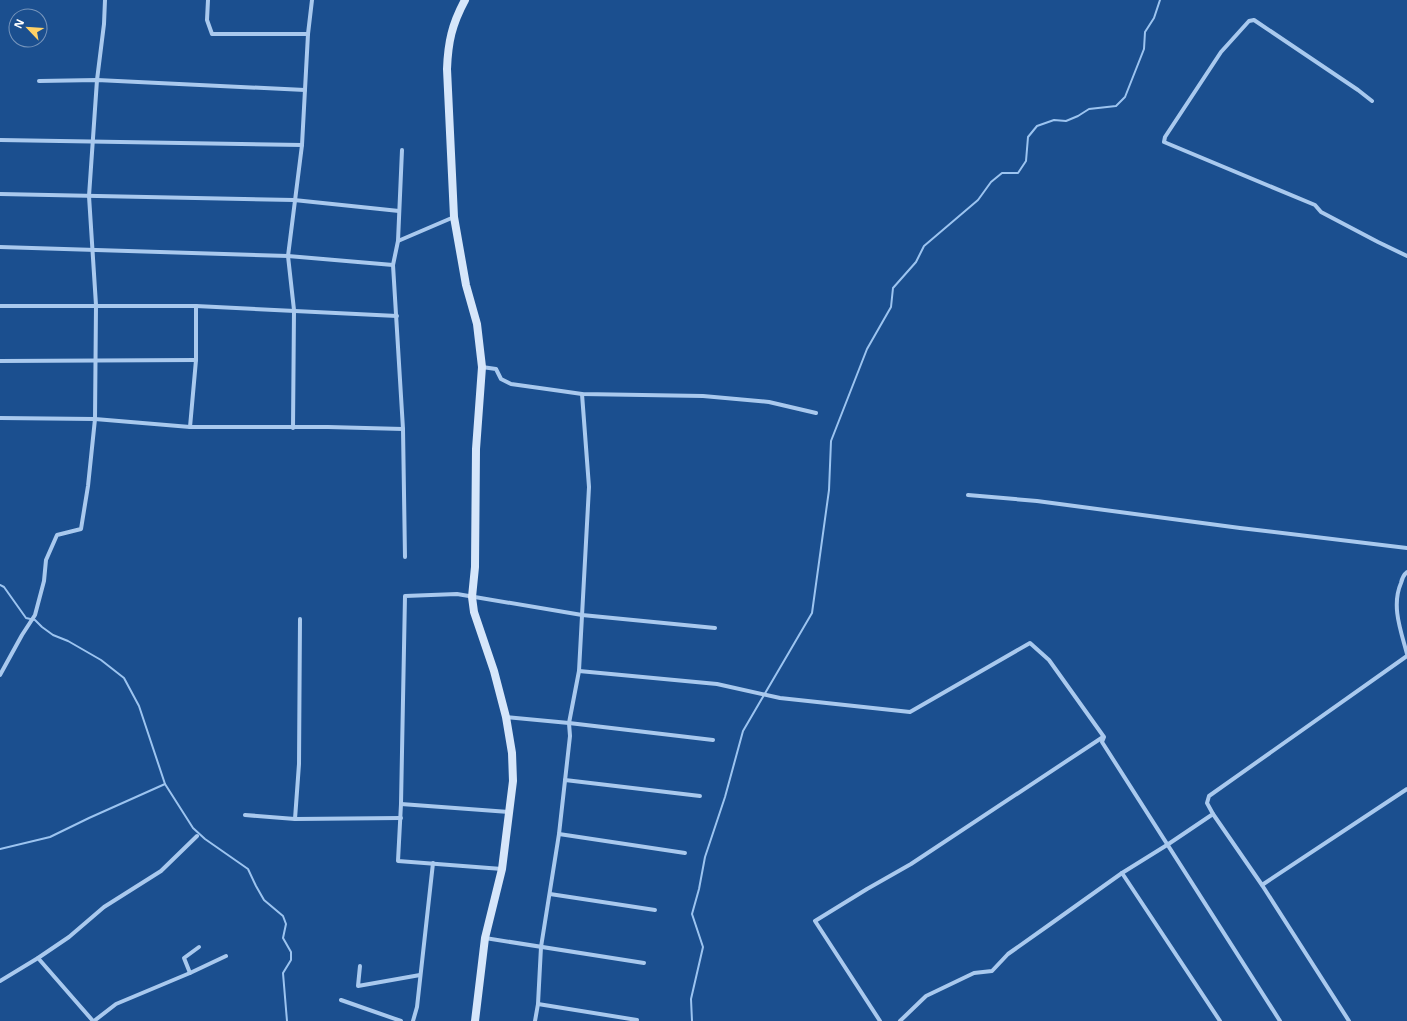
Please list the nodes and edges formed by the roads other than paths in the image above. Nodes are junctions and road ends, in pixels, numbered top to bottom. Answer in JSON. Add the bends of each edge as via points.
{"nodes":[{"id":1,"x":105,"y":0,"type":"edge"},
{"id":2,"x":208,"y":0,"type":"edge"},
{"id":3,"x":312,"y":0,"type":"edge"},
{"id":4,"x":465,"y":0,"type":"edge"},
{"id":5,"x":308,"y":34,"type":"junction"},
{"id":6,"x":97,"y":80,"type":"junction"},
{"id":7,"x":39,"y":81,"type":"dead end"},
{"id":8,"x":305,"y":90,"type":"junction"},
{"id":9,"x":1372,"y":101,"type":"dead end"},
{"id":10,"x":0,"y":140,"type":"edge"},
{"id":11,"x":94,"y":141,"type":"junction"},
{"id":12,"x":302,"y":145,"type":"junction"},
{"id":13,"x":402,"y":150,"type":"dead end"},
{"id":14,"x":0,"y":194,"type":"edge"},
{"id":15,"x":89,"y":196,"type":"junction"},
{"id":16,"x":294,"y":200,"type":"junction"},
{"id":17,"x":399,"y":210,"type":"junction"},
{"id":18,"x":454,"y":217,"type":"junction"},
{"id":19,"x":398,"y":241,"type":"junction"},
{"id":20,"x":0,"y":247,"type":"edge"},
{"id":21,"x":93,"y":251,"type":"junction"},
{"id":22,"x":288,"y":256,"type":"junction"},
{"id":23,"x":1407,"y":256,"type":"edge"},
{"id":24,"x":393,"y":265,"type":"junction"},
{"id":25,"x":96,"y":305,"type":"junction"},
{"id":26,"x":0,"y":306,"type":"edge"},
{"id":27,"x":196,"y":306,"type":"junction"},
{"id":28,"x":294,"y":310,"type":"junction"},
{"id":29,"x":397,"y":316,"type":"junction"},
{"id":30,"x":96,"y":360,"type":"junction"},
{"id":31,"x":196,"y":360,"type":"junction"},
{"id":32,"x":0,"y":361,"type":"edge"},
{"id":33,"x":482,"y":367,"type":"junction"},
{"id":34,"x":582,"y":394,"type":"junction"},
{"id":35,"x":816,"y":413,"type":"dead end"},
{"id":36,"x":0,"y":418,"type":"edge"},
{"id":37,"x":95,"y":419,"type":"junction"},
{"id":38,"x":190,"y":427,"type":"junction"},
{"id":39,"x":293,"y":428,"type":"junction"},
{"id":40,"x":403,"y":429,"type":"junction"},
{"id":41,"x":968,"y":495,"type":"dead end"},
{"id":42,"x":1407,"y":548,"type":"edge"},
{"id":43,"x":405,"y":557,"type":"dead end"},
{"id":44,"x":1407,"y":572,"type":"edge"},
{"id":45,"x":472,"y":597,"type":"junction"},
{"id":46,"x":582,"y":615,"type":"junction"},
{"id":47,"x":300,"y":619,"type":"dead end"},
{"id":48,"x":715,"y":628,"type":"dead end"},
{"id":49,"x":1407,"y":655,"type":"edge"},
{"id":50,"x":579,"y":672,"type":"junction"},
{"id":51,"x":0,"y":675,"type":"edge"},
{"id":52,"x":506,"y":717,"type":"junction"},
{"id":53,"x":569,"y":723,"type":"junction"},
{"id":54,"x":1104,"y":737,"type":"junction"},
{"id":55,"x":714,"y":740,"type":"dead end"},
{"id":56,"x":565,"y":780,"type":"junction"},
{"id":57,"x":1407,"y":789,"type":"edge"},
{"id":58,"x":700,"y":796,"type":"dead end"},
{"id":59,"x":401,"y":804,"type":"junction"},
{"id":60,"x":510,"y":812,"type":"junction"},
{"id":61,"x":1213,"y":814,"type":"junction"},
{"id":62,"x":245,"y":815,"type":"dead end"},
{"id":63,"x":401,"y":818,"type":"junction"},
{"id":64,"x":295,"y":819,"type":"junction"},
{"id":65,"x":559,"y":834,"type":"junction"},
{"id":66,"x":197,"y":836,"type":"dead end"},
{"id":67,"x":1167,"y":845,"type":"junction"},
{"id":68,"x":686,"y":853,"type":"dead end"},
{"id":69,"x":433,"y":863,"type":"junction"},
{"id":70,"x":502,"y":869,"type":"junction"},
{"id":71,"x":1122,"y":873,"type":"junction"},
{"id":72,"x":1262,"y":886,"type":"junction"},
{"id":73,"x":550,"y":894,"type":"junction"},
{"id":74,"x":655,"y":910,"type":"dead end"},
{"id":75,"x":485,"y":938,"type":"junction"},
{"id":76,"x":199,"y":947,"type":"dead end"},
{"id":77,"x":541,"y":947,"type":"junction"},
{"id":78,"x":226,"y":956,"type":"dead end"},
{"id":79,"x":38,"y":958,"type":"junction"},
{"id":80,"x":644,"y":963,"type":"dead end"},
{"id":81,"x":360,"y":966,"type":"dead end"},
{"id":82,"x":190,"y":973,"type":"junction"},
{"id":83,"x":420,"y":975,"type":"junction"},
{"id":84,"x":0,"y":982,"type":"edge"},
{"id":85,"x":341,"y":1000,"type":"dead end"},
{"id":86,"x":538,"y":1004,"type":"junction"},
{"id":87,"x":637,"y":1020,"type":"dead end"},
{"id":88,"x":94,"y":1021,"type":"edge"},
{"id":89,"x":401,"y":1021,"type":"edge"},
{"id":90,"x":413,"y":1021,"type":"edge"},
{"id":91,"x":475,"y":1021,"type":"edge"},
{"id":92,"x":535,"y":1021,"type":"edge"},
{"id":93,"x":880,"y":1021,"type":"edge"},
{"id":94,"x":900,"y":1021,"type":"edge"},
{"id":95,"x":1220,"y":1021,"type":"edge"},
{"id":96,"x":1280,"y":1021,"type":"edge"},
{"id":97,"x":1349,"y":1021,"type":"edge"}],
"edges":[{"from":1,"to":6,"type":"street"},
{"from":2,"to":5,"type":"street","via":[[207,20],[212,34]]},
{"from":3,"to":5,"type":"street"},
{"from":4,"to":18,"type":"street","via":[[456,17],[448,45],[446,69]]},
{"from":5,"to":8,"type":"street"},
{"from":6,"to":7,"type":"street"},
{"from":6,"to":8,"type":"street"},
{"from":6,"to":11,"type":"street"},
{"from":8,"to":12,"type":"street"},
{"from":9,"to":23,"type":"street","via":[[1254,20],[1249,21],[1222,52],[1164,142],[1315,205],[1321,212]]},
{"from":10,"to":11,"type":"street"},
{"from":11,"to":12,"type":"street"},
{"from":11,"to":15,"type":"street"},
{"from":12,"to":16,"type":"street"},
{"from":13,"to":17,"type":"street"},
{"from":14,"to":15,"type":"street"},
{"from":15,"to":16,"type":"street"},
{"from":15,"to":21,"type":"street"},
{"from":16,"to":17,"type":"street"},
{"from":16,"to":22,"type":"street"},
{"from":17,"to":19,"type":"street"},
{"from":18,"to":19,"type":"street"},
{"from":18,"to":33,"type":"street","via":[[466,285],[477,324]]},
{"from":19,"to":24,"type":"street"},
{"from":20,"to":21,"type":"street"},
{"from":21,"to":22,"type":"street"},
{"from":21,"to":25,"type":"street"},
{"from":22,"to":24,"type":"street"},
{"from":22,"to":28,"type":"street"},
{"from":24,"to":29,"type":"street"},
{"from":25,"to":26,"type":"street"},
{"from":25,"to":27,"type":"street"},
{"from":25,"to":30,"type":"street"},
{"from":27,"to":28,"type":"street"},
{"from":27,"to":31,"type":"street"},
{"from":28,"to":29,"type":"street"},
{"from":28,"to":39,"type":"street"},
{"from":29,"to":40,"type":"street"},
{"from":30,"to":31,"type":"street"},
{"from":30,"to":32,"type":"street"},
{"from":30,"to":37,"type":"street"},
{"from":31,"to":38,"type":"street"},
{"from":33,"to":34,"type":"street","via":[[496,369],[501,379],[511,384]]},
{"from":33,"to":45,"type":"street"},
{"from":34,"to":35,"type":"street","via":[[703,396],[769,402]]},
{"from":34,"to":46,"type":"street","via":[[589,487]]},
{"from":36,"to":37,"type":"street"},
{"from":37,"to":38,"type":"street"},
{"from":37,"to":51,"type":"street","via":[[81,529],[57,535],[46,560],[44,581],[35,615]]},
{"from":38,"to":39,"type":"street"},
{"from":39,"to":40,"type":"street"},
{"from":40,"to":43,"type":"street"},
{"from":41,"to":42,"type":"street","via":[[1037,501]]},
{"from":44,"to":49,"type":"street","via":[[1396,593],[1396,599]]},
{"from":45,"to":46,"type":"street"},
{"from":45,"to":52,"type":"street","via":[[474,612]]},
{"from":45,"to":59,"type":"street","via":[[457,594],[405,596]]},
{"from":46,"to":48,"type":"street"},
{"from":46,"to":50,"type":"street"},
{"from":47,"to":64,"type":"street","via":[[299,764]]},
{"from":49,"to":61,"type":"street","via":[[1209,796],[1207,803]]},
{"from":50,"to":53,"type":"street"},
{"from":50,"to":54,"type":"street","via":[[717,684],[780,698],[910,712],[1030,643],[1049,660]]},
{"from":52,"to":53,"type":"street"},
{"from":52,"to":60,"type":"street","via":[[512,753]]},
{"from":53,"to":55,"type":"street"},
{"from":53,"to":56,"type":"street"},
{"from":54,"to":67,"type":"street","via":[[1102,742]]},
{"from":54,"to":93,"type":"street","via":[[910,864],[815,921]]},
{"from":56,"to":58,"type":"street"},
{"from":56,"to":65,"type":"street"},
{"from":57,"to":72,"type":"street"},
{"from":59,"to":60,"type":"street"},
{"from":59,"to":63,"type":"street"},
{"from":60,"to":70,"type":"street"},
{"from":61,"to":67,"type":"street"},
{"from":61,"to":72,"type":"street"},
{"from":62,"to":64,"type":"street"},
{"from":63,"to":64,"type":"street"},
{"from":63,"to":69,"type":"street","via":[[398,861]]},
{"from":65,"to":68,"type":"street"},
{"from":65,"to":73,"type":"street"},
{"from":66,"to":79,"type":"street","via":[[161,871],[104,907],[69,937]]},
{"from":67,"to":71,"type":"street"},
{"from":67,"to":96,"type":"street"},
{"from":69,"to":70,"type":"street"},
{"from":69,"to":83,"type":"street"},
{"from":70,"to":75,"type":"street"},
{"from":71,"to":94,"type":"street","via":[[1008,954],[992,971],[974,973],[926,996]]},
{"from":71,"to":95,"type":"street"},
{"from":72,"to":97,"type":"street"},
{"from":73,"to":74,"type":"street"},
{"from":73,"to":77,"type":"street"},
{"from":75,"to":77,"type":"street"},
{"from":75,"to":91,"type":"street"},
{"from":76,"to":82,"type":"street","via":[[184,958]]},
{"from":77,"to":80,"type":"street"},
{"from":77,"to":86,"type":"street"},
{"from":78,"to":82,"type":"street"},
{"from":79,"to":84,"type":"street"},
{"from":79,"to":88,"type":"street"},
{"from":81,"to":83,"type":"street","via":[[358,986]]},
{"from":82,"to":88,"type":"street","via":[[116,1004]]},
{"from":83,"to":90,"type":"street"},
{"from":85,"to":89,"type":"street"},
{"from":86,"to":87,"type":"street"},
{"from":86,"to":92,"type":"street"}]}
